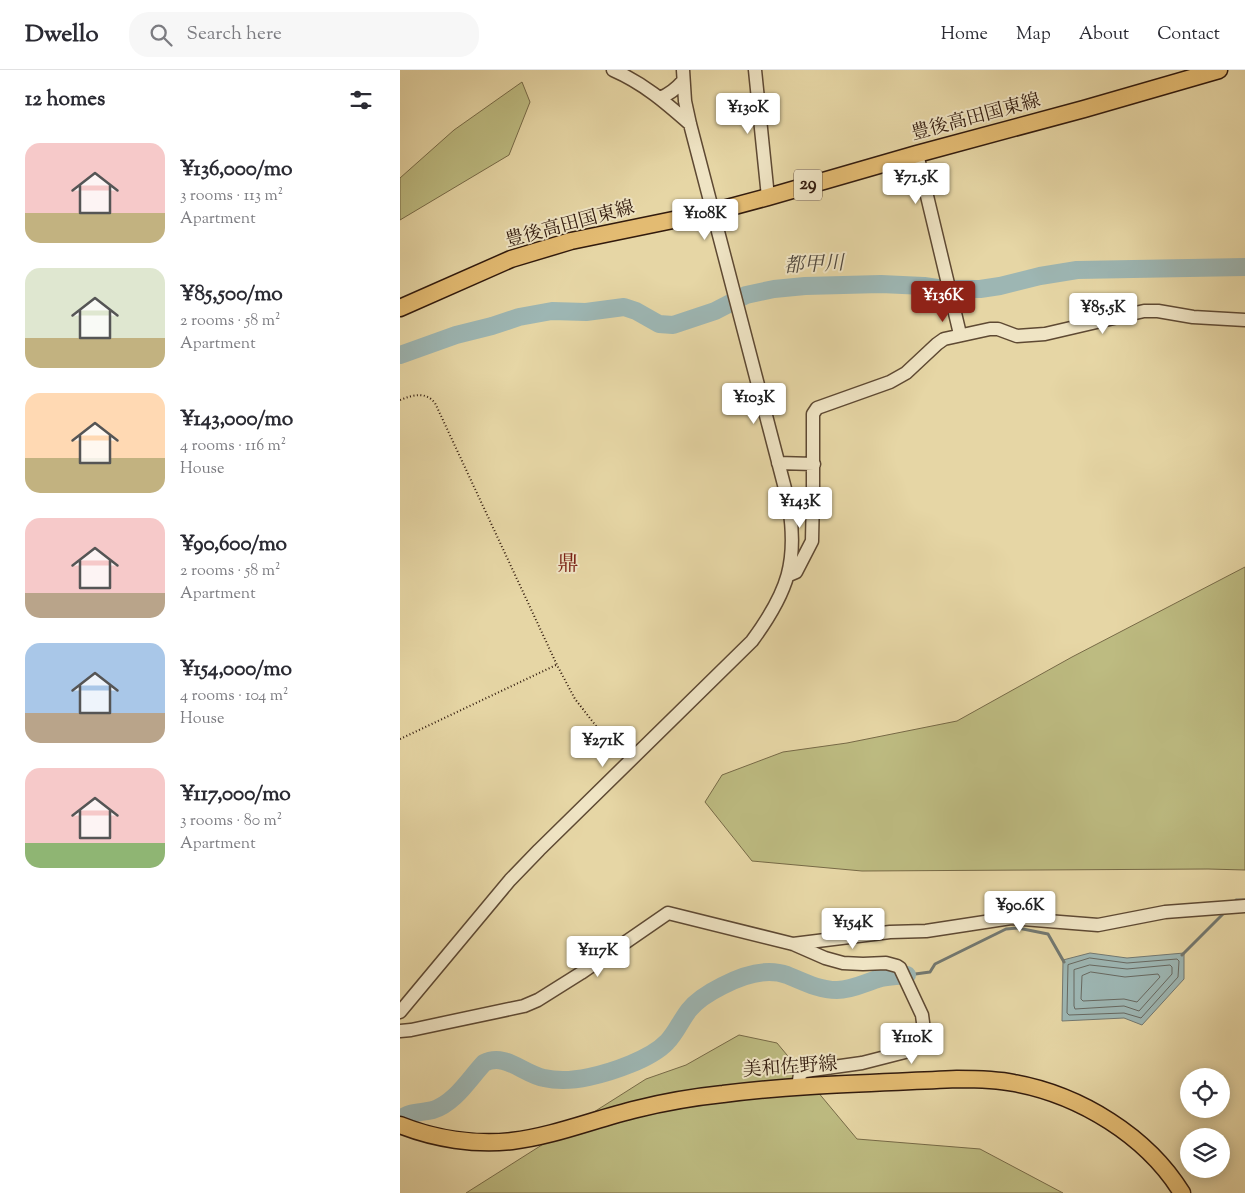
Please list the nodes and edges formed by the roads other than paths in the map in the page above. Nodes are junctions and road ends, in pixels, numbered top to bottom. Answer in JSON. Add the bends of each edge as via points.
{"nodes":[{"id":1,"x":613,"y":70,"type":"edge"},
{"id":2,"x":755,"y":70,"type":"edge"},
{"id":3,"x":1219,"y":70,"type":"edge"},
{"id":4,"x":683,"y":75,"type":"edge"},
{"id":5,"x":660,"y":98,"type":"junction"},
{"id":6,"x":690,"y":124,"type":"junction"},
{"id":7,"x":917,"y":154,"type":"junction"},
{"id":8,"x":768,"y":197,"type":"junction"},
{"id":9,"x":712,"y":212,"type":"junction"},
{"id":10,"x":400,"y":308,"type":"edge"},
{"id":11,"x":1245,"y":320,"type":"edge"},
{"id":12,"x":960,"y":334,"type":"junction"},
{"id":13,"x":778,"y":463,"type":"junction"},
{"id":14,"x":814,"y":464,"type":"junction"},
{"id":15,"x":813,"y":494,"type":"junction"},
{"id":16,"x":791,"y":516,"type":"junction"},
{"id":17,"x":789,"y":575,"type":"junction"},
{"id":18,"x":1245,"y":906,"type":"edge"},
{"id":19,"x":793,"y":944,"type":"junction"},
{"id":20,"x":400,"y":1012,"type":"edge"},
{"id":21,"x":400,"y":1031,"type":"edge"},
{"id":22,"x":798,"y":1087,"type":"junction"},
{"id":23,"x":401,"y":1126,"type":"edge"},
{"id":24,"x":1182,"y":1193,"type":"edge"}],
"edges":[{"from":1,"to":5,"type":"street"},
{"from":2,"to":8,"type":"street"},
{"from":3,"to":7,"type":"main road","name":"豊後高田国東線","number":"29"},
{"from":4,"to":5,"type":"street","via":[[675,90]]},
{"from":4,"to":6,"type":"street"},
{"from":5,"to":6,"type":"street"},
{"from":6,"to":9,"type":"street"},
{"from":7,"to":8,"type":"main road","name":"豊後高田国東線","number":"29"},
{"from":7,"to":12,"type":"street"},
{"from":8,"to":9,"type":"main road","name":"豊後高田国東線","number":"29"},
{"from":9,"to":10,"type":"main road","name":"豊後高田国東線","number":"29","via":[[571,241],[479,272]]},
{"from":9,"to":13,"type":"street"},
{"from":11,"to":12,"type":"street","via":[[1144,311],[1044,334],[1017,336],[990,329]]},
{"from":12,"to":14,"type":"street","via":[[944,339],[906,373],[890,382],[817,408],[813,414]]},
{"from":13,"to":14,"type":"street"},
{"from":13,"to":16,"type":"street"},
{"from":14,"to":15,"type":"street"},
{"from":15,"to":16,"type":"street","via":[[805,498]]},
{"from":15,"to":17,"type":"street","via":[[812,541],[796,572]]},
{"from":16,"to":17,"type":"street","via":[[793,550]]},
{"from":17,"to":20,"type":"street","via":[[776,607],[752,641],[545,843]]},
{"from":18,"to":19,"type":"street","via":[[1165,912],[1098,925],[1011,918],[926,931]]},
{"from":19,"to":21,"type":"street","via":[[668,913],[538,1000],[524,1006]]},
{"from":19,"to":22,"type":"street","via":[[843,963],[897,966],[924,1022],[918,1047],[862,1064],[805,1071],[800,1074]]},
{"from":22,"to":23,"type":"main road","name":"美和佐野線","via":[[678,1100],[512,1141],[445,1138]]},
{"from":22,"to":24,"type":"main road","name":"美和佐野線","via":[[986,1079],[1042,1090],[1069,1099],[1119,1127],[1162,1166]]}]}
